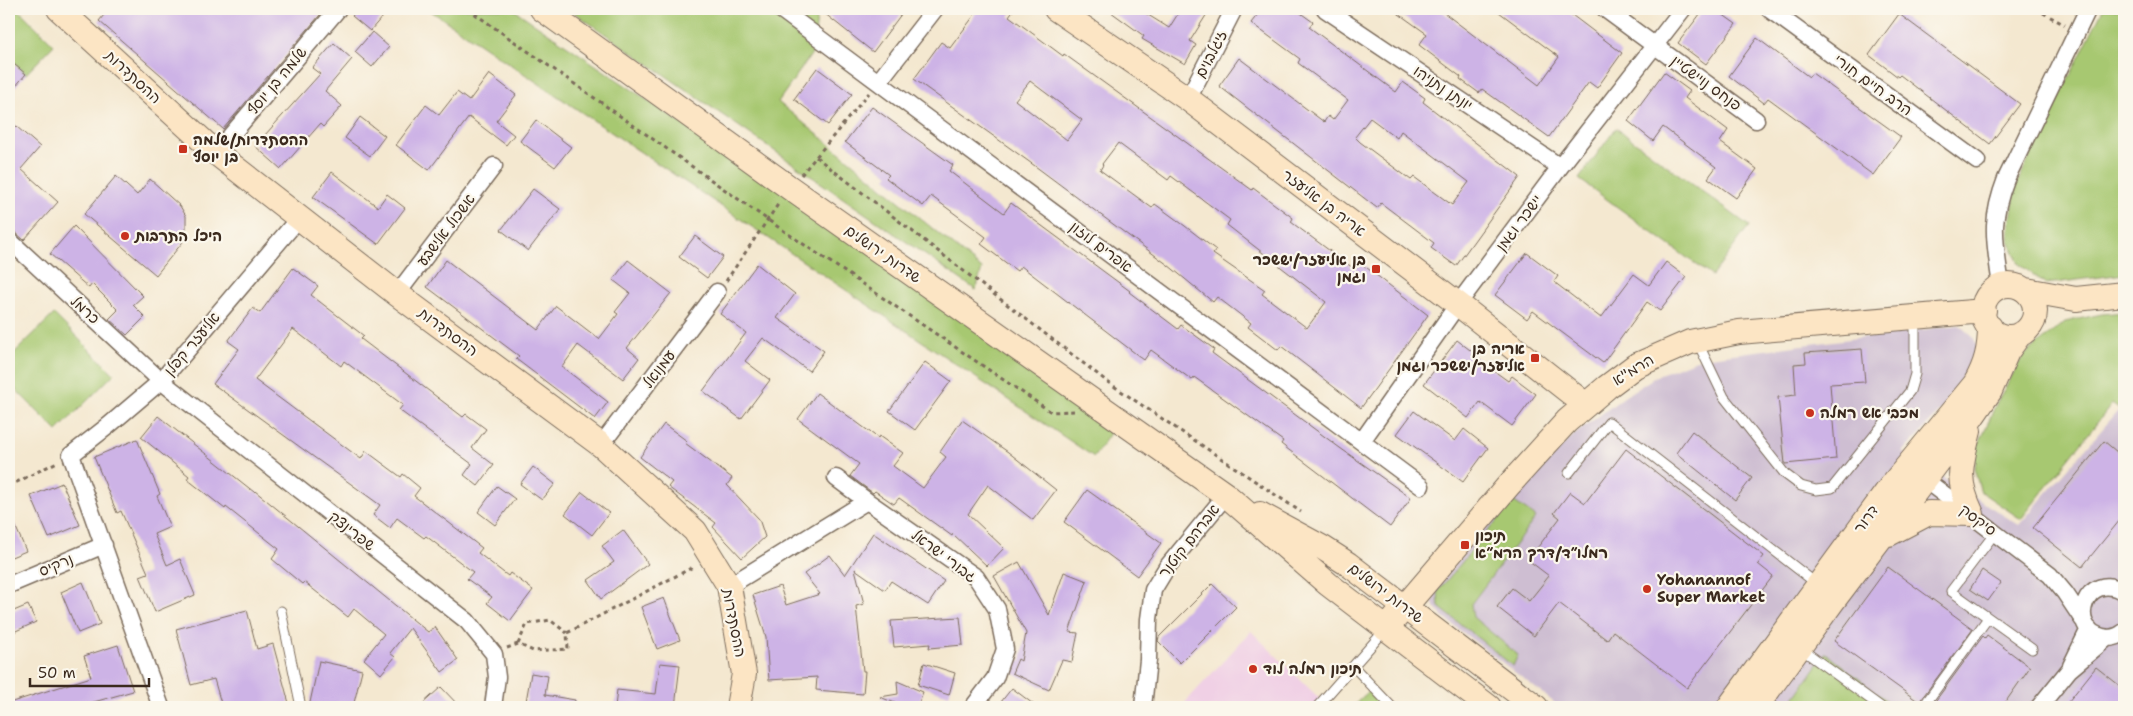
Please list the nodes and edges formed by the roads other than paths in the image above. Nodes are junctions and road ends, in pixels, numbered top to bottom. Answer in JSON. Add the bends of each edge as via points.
{"nodes":[{"id":1,"x":59,"y":9,"type":"edge"},
{"id":2,"x":338,"y":9,"type":"edge"},
{"id":3,"x":542,"y":9,"type":"edge"},
{"id":4,"x":780,"y":9,"type":"edge"},
{"id":5,"x":935,"y":9,"type":"edge"},
{"id":6,"x":1056,"y":9,"type":"edge"},
{"id":7,"x":1234,"y":9,"type":"edge"},
{"id":8,"x":1325,"y":9,"type":"edge"},
{"id":9,"x":1605,"y":9,"type":"edge"},
{"id":10,"x":1683,"y":9,"type":"edge"},
{"id":11,"x":1769,"y":9,"type":"edge"},
{"id":12,"x":2088,"y":9,"type":"edge"},
{"id":13,"x":1655,"y":45,"type":"junction"},
{"id":14,"x":879,"y":81,"type":"junction"},
{"id":15,"x":1188,"y":99,"type":"junction"},
{"id":16,"x":1756,"y":120,"type":"dead end"},
{"id":17,"x":216,"y":153,"type":"junction"},
{"id":18,"x":1977,"y":160,"type":"dead end"},
{"id":19,"x":494,"y":166,"type":"dead end"},
{"id":20,"x":1560,"y":168,"type":"junction"},
{"id":21,"x":299,"y":218,"type":"junction"},
{"id":22,"x":9,"y":240,"type":"edge"},
{"id":23,"x":2001,"y":286,"type":"junction"},
{"id":24,"x":2026,"y":290,"type":"junction"},
{"id":25,"x":718,"y":292,"type":"dead end"},
{"id":26,"x":397,"y":294,"type":"junction"},
{"id":27,"x":2124,"y":294,"type":"edge"},
{"id":28,"x":2076,"y":299,"type":"junction"},
{"id":29,"x":1458,"y":304,"type":"junction"},
{"id":30,"x":1915,"y":316,"type":"junction"},
{"id":31,"x":1987,"y":319,"type":"junction"},
{"id":32,"x":2024,"y":332,"type":"junction"},
{"id":33,"x":1697,"y":341,"type":"junction"},
{"id":34,"x":162,"y":381,"type":"junction"},
{"id":35,"x":1586,"y":405,"type":"junction"},
{"id":36,"x":1972,"y":417,"type":"junction"},
{"id":37,"x":1362,"y":441,"type":"junction"},
{"id":38,"x":601,"y":445,"type":"junction"},
{"id":39,"x":1906,"y":466,"type":"junction"},
{"id":40,"x":1569,"y":473,"type":"dead end"},
{"id":41,"x":836,"y":478,"type":"dead end"},
{"id":42,"x":1926,"y":480,"type":"junction"},
{"id":43,"x":1421,"y":486,"type":"dead end"},
{"id":44,"x":1226,"y":496,"type":"junction"},
{"id":45,"x":867,"y":501,"type":"junction"},
{"id":46,"x":1972,"y":514,"type":"junction"},
{"id":47,"x":1996,"y":533,"type":"junction"},
{"id":48,"x":1879,"y":541,"type":"junction"},
{"id":49,"x":104,"y":545,"type":"junction"},
{"id":50,"x":2050,"y":575,"type":"junction"},
{"id":51,"x":9,"y":585,"type":"edge"},
{"id":52,"x":1819,"y":585,"type":"junction"},
{"id":53,"x":728,"y":586,"type":"junction"},
{"id":54,"x":2099,"y":588,"type":"junction"},
{"id":55,"x":2124,"y":592,"type":"edge"},
{"id":56,"x":1404,"y":607,"type":"junction"},
{"id":57,"x":281,"y":611,"type":"dead end"},
{"id":58,"x":1988,"y":618,"type":"junction"},
{"id":59,"x":2086,"y":624,"type":"junction"},
{"id":60,"x":1386,"y":629,"type":"junction"},
{"id":61,"x":2117,"y":638,"type":"edge"},
{"id":62,"x":1800,"y":647,"type":"junction"},
{"id":63,"x":2032,"y":649,"type":"dead end"},
{"id":64,"x":1353,"y":666,"type":"junction"},
{"id":65,"x":2069,"y":670,"type":"junction"},
{"id":66,"x":161,"y":707,"type":"edge"},
{"id":67,"x":301,"y":707,"type":"edge"},
{"id":68,"x":493,"y":707,"type":"edge"},
{"id":69,"x":738,"y":707,"type":"edge"},
{"id":70,"x":973,"y":707,"type":"edge"},
{"id":71,"x":1143,"y":707,"type":"edge"},
{"id":72,"x":1317,"y":707,"type":"edge"},
{"id":73,"x":1392,"y":707,"type":"edge"},
{"id":74,"x":1489,"y":707,"type":"edge"},
{"id":75,"x":1536,"y":707,"type":"edge"},
{"id":76,"x":1729,"y":707,"type":"edge"},
{"id":77,"x":1756,"y":707,"type":"edge"},
{"id":78,"x":1881,"y":707,"type":"edge"},
{"id":79,"x":1923,"y":707,"type":"edge"},
{"id":80,"x":2039,"y":707,"type":"edge"}],
"edges":[{"from":1,"to":17,"type":"street","name":"ההסתדרות"},
{"from":2,"to":17,"type":"street","name":"שלמה בן יוסף"},
{"from":3,"to":44,"type":"street","name":"שדרות ירושלים"},
{"from":4,"to":14,"type":"street","name":"אפרים לוזון"},
{"from":5,"to":14,"type":"street"},
{"from":6,"to":15,"type":"street","name":"אריה בן אליעזר"},
{"from":7,"to":15,"type":"street","name":"זיגלבוים"},
{"from":8,"to":20,"type":"street","name":"יונתן נתניהו"},
{"from":9,"to":13,"type":"street","name":"פנחס נויישטיין"},
{"from":10,"to":13,"type":"street","name":"יישכר וגמן"},
{"from":11,"to":18,"type":"street","name":"הרב חיים חורי"},
{"from":12,"to":23,"type":"street","via":[[1998,198],[1994,238]]},
{"from":13,"to":16,"type":"street","name":"פנחס נויישטיין"},
{"from":13,"to":20,"type":"street","name":"יישכר וגמן"},
{"from":14,"to":37,"type":"street","name":"אפרים לוזון"},
{"from":15,"to":29,"type":"street","name":"אריה בן אליעזר"},
{"from":17,"to":21,"type":"street","name":"ההסתדרות"},
{"from":19,"to":26,"type":"street","name":"אשכול אלישבע"},
{"from":20,"to":29,"type":"street","name":"יישכר וגמן"},
{"from":21,"to":26,"type":"street","name":"ההסתדרות"},
{"from":21,"to":34,"type":"street","name":"אליעזר קפלן"},
{"from":22,"to":34,"type":"street","name":"כרמל"},
{"from":23,"to":24,"type":"street","via":[[2018,286]]},
{"from":23,"to":31,"type":"street","via":[[1987,299]]},
{"from":24,"to":28,"type":"street"},
{"from":24,"to":32,"type":"street","via":[[2035,305],[2035,314]]},
{"from":25,"to":38,"type":"street","name":"עמנואל"},
{"from":26,"to":38,"type":"street","name":"ההסתדרות"},
{"from":27,"to":28,"type":"street"},
{"from":28,"to":32,"type":"street","via":[[2046,313]]},
{"from":29,"to":35,"type":"street","name":"אריה בן אליעזר"},
{"from":29,"to":37,"type":"street","name":"יישכר וגמן"},
{"from":30,"to":31,"type":"street","name":"הרמ\"א"},
{"from":30,"to":33,"type":"street","name":"הרמ\"א","via":[[1739,332]]},
{"from":30,"to":33,"type":"lane","via":[[1915,374],[1910,391],[1832,488],[1816,490],[1801,486],[1785,474],[1724,396]]},
{"from":31,"to":32,"type":"street","via":[[2004,336],[2012,337]]},
{"from":31,"to":39,"type":"street","name":"דרור","via":[[1989,345],[1985,366],[1976,384]]},
{"from":32,"to":36,"type":"street","name":"דרור","via":[[2006,352],[1990,391]]},
{"from":33,"to":35,"type":"street","name":"הרמ\"א","via":[[1635,366]]},
{"from":34,"to":49,"type":"street","name":"אליעזר קפלן","via":[[70,455]]},
{"from":34,"to":68,"type":"street","name":"שפרינצק","via":[[467,621],[494,654],[497,677]]},
{"from":35,"to":56,"type":"street","name":"הרמ\"א","via":[[1567,421],[1508,486]]},
{"from":36,"to":42,"type":"street","name":"דרור"},
{"from":36,"to":46,"type":"street","via":[[1960,479]]},
{"from":37,"to":43,"type":"street","name":"אפרים לוזון"},
{"from":38,"to":53,"type":"street","name":"ההסתדרות","via":[[695,531]]},
{"from":39,"to":42,"type":"street","name":"סיקסק"},
{"from":39,"to":52,"type":"street","name":"דרור"},
{"from":40,"to":52,"type":"lane","via":[[1609,422]]},
{"from":41,"to":45,"type":"street","name":"גבורי ישראל"},
{"from":42,"to":46,"type":"street","name":"סיקסק"},
{"from":42,"to":48,"type":"street","name":"דרור"},
{"from":44,"to":56,"type":"street","name":"שדרות ירושלים","via":[[1323,548]]},
{"from":44,"to":60,"type":"street","name":"שדרות ירושלים"},
{"from":44,"to":71,"type":"street","name":"אברהם קוטנר","via":[[1167,566],[1153,590]]},
{"from":45,"to":53,"type":"street"},
{"from":45,"to":70,"type":"street","name":"גבורי ישראל","via":[[976,577],[997,609],[1005,649],[995,678]]},
{"from":46,"to":47,"type":"street","name":"סיקסק"},
{"from":46,"to":48,"type":"street","via":[[1929,513]]},
{"from":47,"to":50,"type":"street","name":"סיקסק"},
{"from":47,"to":58,"type":"lane","via":[[1950,591]]},
{"from":48,"to":62,"type":"street","name":"דרור"},
{"from":49,"to":51,"type":"street","name":"נרקיס"},
{"from":49,"to":66,"type":"street"},
{"from":50,"to":54,"type":"street","name":"סיקסק","via":[[2077,587]]},
{"from":50,"to":59,"type":"street","name":"סיקסק"},
{"from":52,"to":76,"type":"street","name":"דרור"},
{"from":53,"to":69,"type":"street","name":"ההסתדרות","via":[[744,674]]},
{"from":54,"to":55,"type":"street","name":"סיקסק","via":[[2108,586]]},
{"from":54,"to":59,"type":"street","via":[[2087,597],[2084,604]]},
{"from":56,"to":60,"type":"street","name":"הרמ\"א"},
{"from":56,"to":75,"type":"street","name":"שדרות ירושלים"},
{"from":57,"to":67,"type":"lane"},
{"from":58,"to":63,"type":"lane"},
{"from":58,"to":79,"type":"lane"},
{"from":59,"to":61,"type":"street","via":[[2100,637]]},
{"from":59,"to":65,"type":"street"},
{"from":60,"to":64,"type":"lane"},
{"from":60,"to":74,"type":"street","name":"שדרות ירושלים"},
{"from":61,"to":65,"type":"street"},
{"from":62,"to":77,"type":"street","name":"דרור"},
{"from":62,"to":78,"type":"lane"},
{"from":64,"to":72,"type":"lane"},
{"from":64,"to":73,"type":"lane"},
{"from":65,"to":80,"type":"street"}]}
